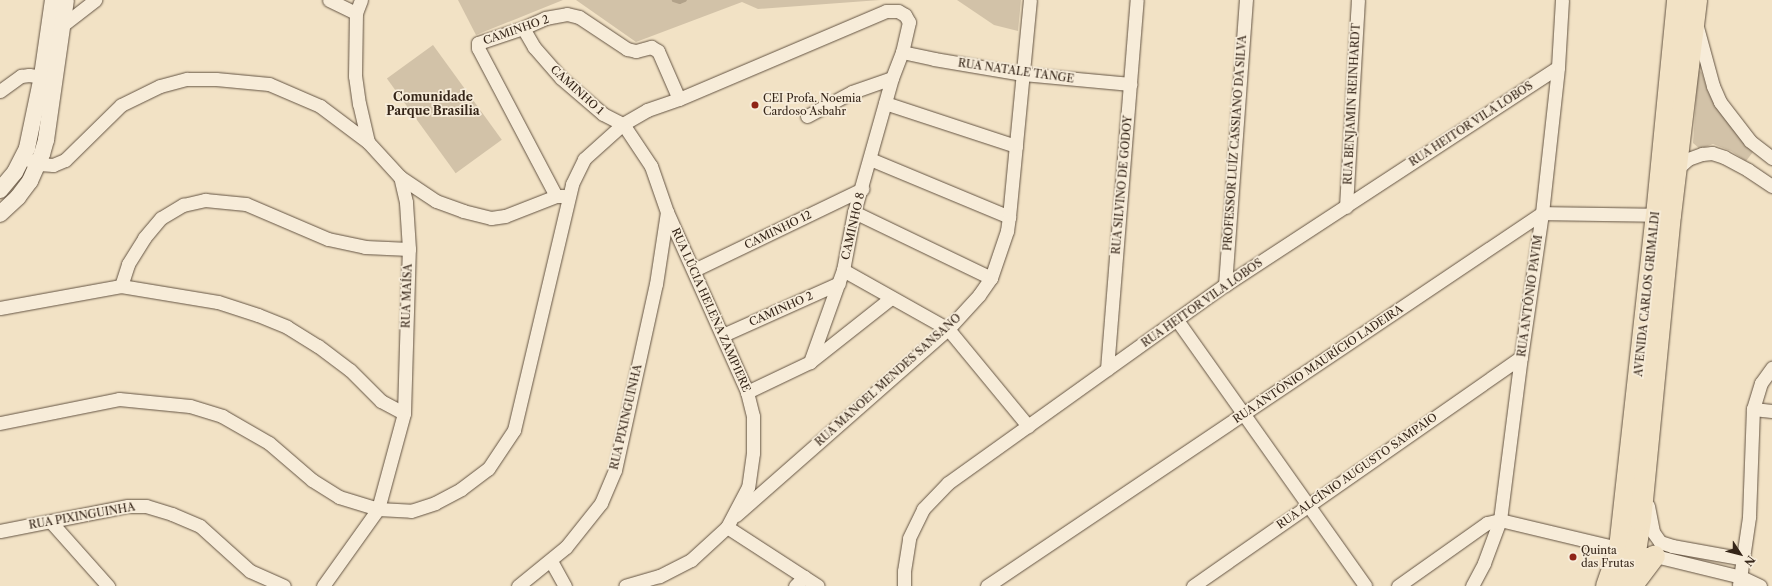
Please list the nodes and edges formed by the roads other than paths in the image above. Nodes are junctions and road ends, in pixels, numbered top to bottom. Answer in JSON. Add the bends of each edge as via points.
{"nodes":[{"id":1,"x":53,"y":0,"type":"edge"},
{"id":2,"x":66,"y":0,"type":"edge"},
{"id":3,"x":95,"y":0,"type":"edge"},
{"id":4,"x":329,"y":0,"type":"edge"},
{"id":5,"x":361,"y":0,"type":"edge"},
{"id":6,"x":1030,"y":0,"type":"edge"},
{"id":7,"x":1137,"y":0,"type":"edge"},
{"id":8,"x":1246,"y":0,"type":"edge"},
{"id":9,"x":1358,"y":0,"type":"edge"},
{"id":10,"x":1562,"y":0,"type":"edge"},
{"id":11,"x":1677,"y":0,"type":"edge"},
{"id":12,"x":1695,"y":9,"type":"edge"},
{"id":13,"x":356,"y":13,"type":"junction"},
{"id":14,"x":56,"y":24,"type":"junction"},
{"id":15,"x":523,"y":28,"type":"junction"},
{"id":16,"x":902,"y":52,"type":"junction"},
{"id":17,"x":1558,"y":67,"type":"junction"},
{"id":18,"x":1024,"y":74,"type":"junction"},
{"id":19,"x":48,"y":77,"type":"junction"},
{"id":20,"x":892,"y":78,"type":"junction"},
{"id":21,"x":1131,"y":84,"type":"junction"},
{"id":22,"x":0,"y":91,"type":"edge"},
{"id":23,"x":679,"y":98,"type":"junction"},
{"id":24,"x":886,"y":103,"type":"junction"},
{"id":25,"x":807,"y":116,"type":"dead end"},
{"id":26,"x":623,"y":124,"type":"junction"},
{"id":27,"x":368,"y":142,"type":"junction"},
{"id":28,"x":1016,"y":146,"type":"junction"},
{"id":29,"x":1767,"y":155,"type":"edge"},
{"id":30,"x":24,"y":157,"type":"junction"},
{"id":31,"x":870,"y":159,"type":"junction"},
{"id":32,"x":39,"y":164,"type":"junction"},
{"id":33,"x":1677,"y":169,"type":"junction"},
{"id":34,"x":1748,"y":170,"type":"junction"},
{"id":35,"x":400,"y":177,"type":"junction"},
{"id":36,"x":1772,"y":186,"type":"edge"},
{"id":37,"x":862,"y":189,"type":"junction"},
{"id":38,"x":0,"y":190,"type":"edge"},
{"id":39,"x":556,"y":196,"type":"junction"},
{"id":40,"x":569,"y":196,"type":"junction"},
{"id":41,"x":1346,"y":207,"type":"junction"},
{"id":42,"x":668,"y":212,"type":"junction"},
{"id":43,"x":854,"y":212,"type":"junction"},
{"id":44,"x":1542,"y":213,"type":"junction"},
{"id":45,"x":0,"y":214,"type":"edge"},
{"id":46,"x":1663,"y":215,"type":"junction"},
{"id":47,"x":1009,"y":217,"type":"junction"},
{"id":48,"x":409,"y":249,"type":"junction"},
{"id":49,"x":694,"y":270,"type":"junction"},
{"id":50,"x":843,"y":270,"type":"junction"},
{"id":51,"x":991,"y":278,"type":"junction"},
{"id":52,"x":839,"y":283,"type":"junction"},
{"id":53,"x":1225,"y":285,"type":"junction"},
{"id":54,"x":121,"y":286,"type":"junction"},
{"id":55,"x":891,"y":298,"type":"junction"},
{"id":56,"x":0,"y":308,"type":"edge"},
{"id":57,"x":1177,"y":320,"type":"junction"},
{"id":58,"x":948,"y":329,"type":"junction"},
{"id":59,"x":723,"y":335,"type":"junction"},
{"id":60,"x":1521,"y":357,"type":"junction"},
{"id":61,"x":810,"y":362,"type":"junction"},
{"id":62,"x":1772,"y":368,"type":"edge"},
{"id":63,"x":1107,"y":369,"type":"junction"},
{"id":64,"x":747,"y":392,"type":"junction"},
{"id":65,"x":1753,"y":409,"type":"junction"},
{"id":66,"x":1772,"y":411,"type":"edge"},
{"id":67,"x":404,"y":413,"type":"junction"},
{"id":68,"x":1244,"y":415,"type":"junction"},
{"id":69,"x":0,"y":423,"type":"edge"},
{"id":70,"x":1028,"y":426,"type":"junction"},
{"id":71,"x":1646,"y":458,"type":"junction"},
{"id":72,"x":1308,"y":506,"type":"junction"},
{"id":73,"x":378,"y":509,"type":"junction"},
{"id":74,"x":1500,"y":520,"type":"junction"},
{"id":75,"x":51,"y":522,"type":"junction"},
{"id":76,"x":728,"y":523,"type":"junction"},
{"id":77,"x":0,"y":531,"type":"edge"},
{"id":78,"x":1636,"y":552,"type":"junction"},
{"id":79,"x":1744,"y":559,"type":"junction"},
{"id":80,"x":551,"y":561,"type":"junction"},
{"id":81,"x":250,"y":571,"type":"junction"},
{"id":82,"x":804,"y":577,"type":"junction"},
{"id":83,"x":1740,"y":582,"type":"edge"},
{"id":84,"x":108,"y":586,"type":"edge"},
{"id":85,"x":258,"y":586,"type":"edge"},
{"id":86,"x":284,"y":586,"type":"edge"},
{"id":87,"x":323,"y":586,"type":"edge"},
{"id":88,"x":518,"y":586,"type":"edge"},
{"id":89,"x":565,"y":586,"type":"edge"},
{"id":90,"x":625,"y":586,"type":"edge"},
{"id":91,"x":795,"y":586,"type":"edge"},
{"id":92,"x":818,"y":586,"type":"edge"},
{"id":93,"x":904,"y":586,"type":"edge"},
{"id":94,"x":988,"y":586,"type":"edge"},
{"id":95,"x":1193,"y":586,"type":"edge"},
{"id":96,"x":1365,"y":586,"type":"edge"},
{"id":97,"x":1398,"y":586,"type":"edge"},
{"id":98,"x":1472,"y":586,"type":"edge"},
{"id":99,"x":1606,"y":586,"type":"edge"},
{"id":100,"x":1624,"y":586,"type":"edge"},
{"id":101,"x":1631,"y":586,"type":"edge"},
{"id":102,"x":1760,"y":586,"type":"edge"}],
"edges":[{"from":1,"to":14,"type":"street"},
{"from":2,"to":14,"type":"street"},
{"from":3,"to":14,"type":"street"},
{"from":4,"to":13,"type":"street"},
{"from":5,"to":13,"type":"street","name":"RUA MAÍSA"},
{"from":6,"to":18,"type":"street","name":"RUA MANOEL MENDES SANSANO"},
{"from":7,"to":21,"type":"street","name":"RUA SILVINO DE GODOY"},
{"from":8,"to":53,"type":"street","name":"PROFESSOR LUÍZ CASSIANO DA SILVA"},
{"from":9,"to":41,"type":"street","name":"RUA BENJAMIN REINHARDT"},
{"from":10,"to":17,"type":"street","name":"RUA ANTÔNIO PAVIM"},
{"from":11,"to":46,"type":"main road","name":"AVENIDA CARLOS GRIMALDI"},
{"from":12,"to":29,"type":"street","via":[[1713,86],[1720,102],[1739,128]]},
{"from":12,"to":33,"type":"main road","name":"AVENIDA CARLOS GRIMALDI"},
{"from":13,"to":27,"type":"street","name":"RUA MAÍSA","via":[[355,76]]},
{"from":14,"to":19,"type":"street"},
{"from":15,"to":23,"type":"street","name":"CAMINHO 2","via":[[545,18],[567,14],[579,17],[626,49],[636,51],[654,48],[664,62]]},
{"from":15,"to":26,"type":"street","name":"CAMINHO 1","via":[[534,47],[561,78],[603,114]]},
{"from":15,"to":39,"type":"street","name":"CAMINHO 2","via":[[478,43],[478,48]]},
{"from":16,"to":18,"type":"street","name":"RUA NATALE TANGE","via":[[934,60]]},
{"from":16,"to":20,"type":"street","name":"CAMINHO 8"},
{"from":16,"to":23,"type":"street","name":"CAMINHO 8","via":[[909,22],[905,15],[898,11],[886,11]]},
{"from":17,"to":41,"type":"street","name":"RUA HEITOR VILA LOBOS"},
{"from":17,"to":44,"type":"street","name":"RUA ANTÔNIO PAVIM"},
{"from":18,"to":21,"type":"street","name":"RUA NATALE TANGE"},
{"from":18,"to":28,"type":"street","name":"RUA MANOEL MENDES SANSANO"},
{"from":19,"to":22,"type":"street","via":[[29,74],[21,76]]},
{"from":19,"to":30,"type":"street"},
{"from":19,"to":32,"type":"street","via":[[46,140]]},
{"from":20,"to":24,"type":"street","name":"CAMINHO 8"},
{"from":20,"to":25,"type":"street","via":[[852,92]]},
{"from":21,"to":63,"type":"street","name":"RUA SILVINO DE GODOY"},
{"from":23,"to":26,"type":"street","via":[[647,110]]},
{"from":24,"to":28,"type":"street"},
{"from":24,"to":31,"type":"street","name":"CAMINHO 8"},
{"from":26,"to":40,"type":"street","via":[[584,159]]},
{"from":26,"to":42,"type":"street","name":"RUA LÚCIA HELENA ZAMPIERE","via":[[651,166]]},
{"from":27,"to":32,"type":"street","via":[[320,106],[274,86],[216,79],[187,79],[160,86],[122,105],[65,160],[53,164]]},
{"from":27,"to":35,"type":"street","name":"RUA MAÍSA"},
{"from":28,"to":47,"type":"street","name":"RUA MANOEL MENDES SANSANO"},
{"from":29,"to":34,"type":"street"},
{"from":30,"to":32,"type":"street"},
{"from":30,"to":38,"type":"street"},
{"from":31,"to":37,"type":"street","name":"CAMINHO 8"},
{"from":31,"to":47,"type":"street"},
{"from":32,"to":45,"type":"street","via":[[18,198]]},
{"from":33,"to":34,"type":"street","via":[[1688,159],[1712,153]]},
{"from":33,"to":46,"type":"main road","name":"AVENIDA CARLOS GRIMALDI"},
{"from":34,"to":36,"type":"street"},
{"from":35,"to":39,"type":"street","via":[[436,201],[491,218],[505,216]]},
{"from":35,"to":48,"type":"street","name":"RUA MAÍSA","via":[[406,202]]},
{"from":37,"to":43,"type":"street","name":"CAMINHO 8"},
{"from":37,"to":49,"type":"street","name":"CAMINHO 12"},
{"from":39,"to":40,"type":"street"},
{"from":40,"to":73,"type":"street","via":[[514,430],[488,469],[461,490],[412,511]]},
{"from":41,"to":53,"type":"street","name":"RUA HEITOR VILA LOBOS"},
{"from":42,"to":49,"type":"street","name":"RUA LÚCIA HELENA ZAMPIERE"},
{"from":42,"to":80,"type":"street","name":"RUA PIXINGUINHA","via":[[656,284],[615,470],[601,503],[566,547]]},
{"from":43,"to":50,"type":"street","name":"CAMINHO 8"},
{"from":43,"to":51,"type":"street"},
{"from":44,"to":46,"type":"street"},
{"from":44,"to":60,"type":"street","name":"RUA ANTÔNIO PAVIM"},
{"from":44,"to":68,"type":"street","name":"RUA ANTÔNIO MAURÍCIO LADEIRA"},
{"from":46,"to":71,"type":"main road","name":"AVENIDA CARLOS GRIMALDI"},
{"from":46,"to":78,"type":"main road","name":"AVENIDA CARLOS GRIMALDI"},
{"from":47,"to":51,"type":"street","name":"RUA MANOEL MENDES SANSANO","via":[[1007,231]]},
{"from":48,"to":54,"type":"street","via":[[365,246],[328,239],[246,204],[205,200],[183,205],[161,218],[144,238],[128,264]]},
{"from":48,"to":67,"type":"street","name":"RUA MAÍSA"},
{"from":49,"to":59,"type":"street","name":"RUA LÚCIA HELENA ZAMPIERE"},
{"from":50,"to":52,"type":"street","name":"CAMINHO 8"},
{"from":50,"to":55,"type":"street"},
{"from":51,"to":58,"type":"street","name":"RUA MANOEL MENDES SANSANO"},
{"from":52,"to":59,"type":"street","name":"CAMINHO 2"},
{"from":52,"to":61,"type":"street","name":"CAMINHO 8"},
{"from":53,"to":57,"type":"street","name":"RUA HEITOR VILA LOBOS"},
{"from":54,"to":56,"type":"street"},
{"from":54,"to":67,"type":"street","via":[[218,302],[287,327],[350,370],[381,401]]},
{"from":55,"to":58,"type":"street"},
{"from":55,"to":61,"type":"street"},
{"from":57,"to":63,"type":"street","name":"RUA HEITOR VILA LOBOS"},
{"from":57,"to":68,"type":"street"},
{"from":58,"to":70,"type":"street"},
{"from":58,"to":76,"type":"street","name":"RUA MANOEL MENDES SANSANO"},
{"from":59,"to":64,"type":"street","name":"RUA LÚCIA HELENA ZAMPIERE"},
{"from":60,"to":72,"type":"street","name":"RUA ALCÍNIO AUGUSTO SAMPAIO"},
{"from":60,"to":74,"type":"street","name":"RUA ANTÔNIO PAVIM"},
{"from":61,"to":64,"type":"street"},
{"from":62,"to":65,"type":"street","via":[[1761,383]]},
{"from":63,"to":70,"type":"street","name":"RUA HEITOR VILA LOBOS"},
{"from":64,"to":76,"type":"street","name":"RUA LÚCIA HELENA ZAMPIERE","via":[[753,416],[748,487]]},
{"from":65,"to":66,"type":"street"},
{"from":65,"to":79,"type":"street","via":[[1749,517]]},
{"from":67,"to":73,"type":"street","name":"RUA MAÍSA"},
{"from":68,"to":72,"type":"street"},
{"from":68,"to":94,"type":"street","name":"RUA ANTÔNIO MAURÍCIO LADEIRA"},
{"from":69,"to":73,"type":"street","via":[[119,399],[190,406],[222,416],[269,443],[312,480],[339,497]]},
{"from":70,"to":93,"type":"street","name":"RUA HEITOR VILA LOBOS","via":[[948,483],[923,509],[909,538]]},
{"from":71,"to":78,"type":"main road","name":"AVENIDA CARLOS GRIMALDI"},
{"from":71,"to":79,"type":"street","via":[[1648,512],[1653,532],[1660,542]]},
{"from":72,"to":95,"type":"street","name":"RUA ALCÍNIO AUGUSTO SAMPAIO"},
{"from":72,"to":96,"type":"street"},
{"from":73,"to":87,"type":"street","name":"RUA MAÍSA"},
{"from":74,"to":78,"type":"street"},
{"from":74,"to":97,"type":"street","via":[[1487,523]]},
{"from":74,"to":98,"type":"street","name":"RUA ANTÔNIO PAVIM","via":[[1484,563]]},
{"from":75,"to":77,"type":"street","name":"RUA PIXINGUINHA"},
{"from":75,"to":81,"type":"street","name":"RUA PIXINGUINHA","via":[[128,506],[146,506],[200,526]]},
{"from":75,"to":84,"type":"street"},
{"from":76,"to":82,"type":"street"},
{"from":76,"to":90,"type":"street","name":"RUA LÚCIA HELENA ZAMPIERE","via":[[691,560],[659,576]]},
{"from":78,"to":83,"type":"street"},
{"from":78,"to":99,"type":"main road","name":"AVENIDA CARLOS GRIMALDI"},
{"from":78,"to":100,"type":"main road","name":"AVENIDA CARLOS GRIMALDI"},
{"from":78,"to":101,"type":"main road"},
{"from":79,"to":83,"type":"street"},
{"from":80,"to":88,"type":"street","name":"RUA PIXINGUINHA"},
{"from":80,"to":89,"type":"street"},
{"from":81,"to":85,"type":"street"},
{"from":81,"to":86,"type":"street","name":"RUA PIXINGUINHA"},
{"from":82,"to":91,"type":"street"},
{"from":82,"to":92,"type":"street"},
{"from":83,"to":102,"type":"street"}]}
